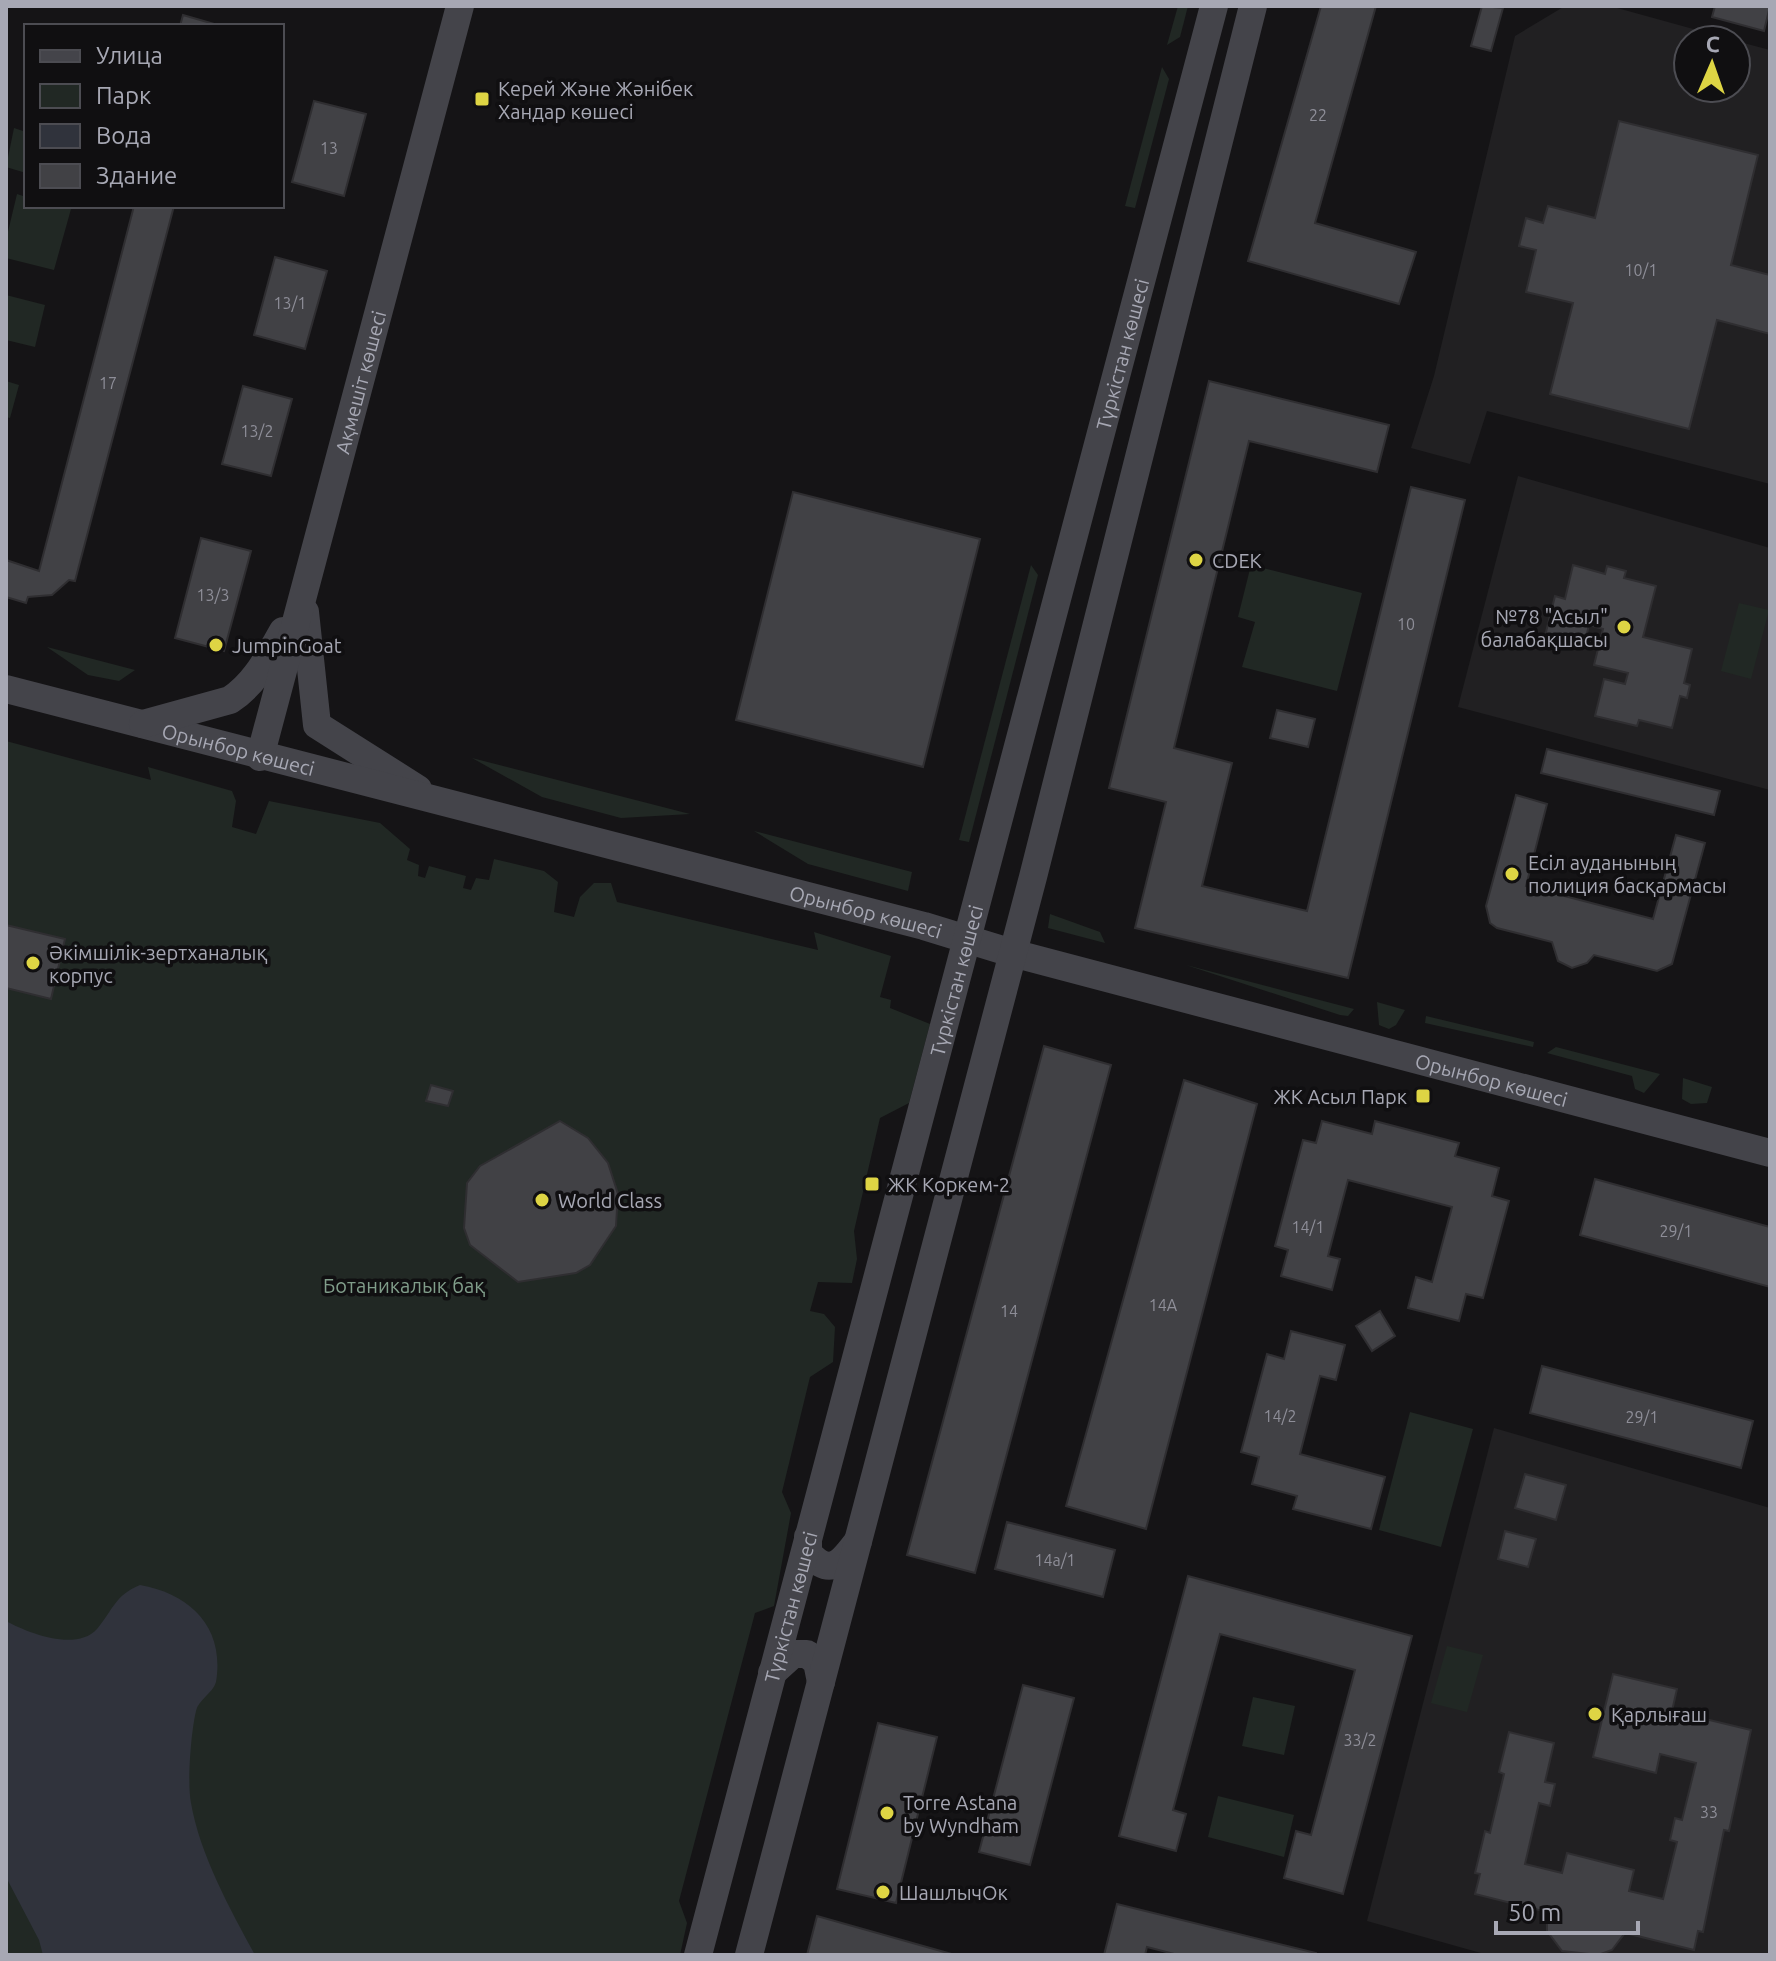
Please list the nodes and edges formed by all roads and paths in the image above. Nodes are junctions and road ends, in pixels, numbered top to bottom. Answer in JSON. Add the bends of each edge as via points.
{"nodes":[{"id":1,"x":460,"y":6,"type":"edge"},
{"id":2,"x":1214,"y":6,"type":"edge"},
{"id":3,"x":1253,"y":6,"type":"edge"},
{"id":4,"x":303,"y":595,"type":"junction"},
{"id":5,"x":6,"y":689,"type":"edge"},
{"id":6,"x":143,"y":724,"type":"junction"},
{"id":7,"x":260,"y":757,"type":"junction"},
{"id":8,"x":439,"y":802,"type":"junction"},
{"id":9,"x":965,"y":940,"type":"junction"},
{"id":10,"x":1012,"y":953,"type":"junction"},
{"id":11,"x":1770,"y":1153,"type":"edge"},
{"id":12,"x":808,"y":1537,"type":"junction"},
{"id":13,"x":858,"y":1541,"type":"junction"},
{"id":14,"x":772,"y":1673,"type":"junction"},
{"id":15,"x":821,"y":1682,"type":"junction"},
{"id":16,"x":698,"y":1955,"type":"edge"},
{"id":17,"x":749,"y":1955,"type":"edge"}],
"edges":[{"from":1,"to":4,"type":"main road","name":"Ақмешіт көшесі"},
{"from":2,"to":9,"type":"main road","name":"Түркістан көшесі"},
{"from":3,"to":10,"type":"main road","name":"Түркістан көшесі"},
{"from":4,"to":6,"type":"main road","via":[[255,679],[240,693]]},
{"from":4,"to":7,"type":"main road","name":"Ақмешіт көшесі"},
{"from":4,"to":8,"type":"main road","via":[[317,725]]},
{"from":5,"to":6,"type":"main road","name":"Орынбор көшесі"},
{"from":6,"to":7,"type":"main road","name":"Орынбор көшесі"},
{"from":7,"to":8,"type":"main road","name":"Орынбор көшесі"},
{"from":8,"to":9,"type":"main road","name":"Орынбор көшесі"},
{"from":9,"to":10,"type":"main road","name":"Орынбор көшесі"},
{"from":9,"to":12,"type":"main road","name":"Түркістан көшесі"},
{"from":10,"to":11,"type":"main road","name":"Орынбор көшесі"},
{"from":10,"to":13,"type":"main road","name":"Түркістан көшесі"},
{"from":12,"to":13,"type":"main road","via":[[808,1553],[829,1567],[843,1560]]},
{"from":12,"to":14,"type":"main road","name":"Түркістан көшесі"},
{"from":13,"to":15,"type":"main road","name":"Түркістан көшесі"},
{"from":14,"to":15,"type":"main road","via":[[793,1654],[807,1654],[817,1662]]},
{"from":14,"to":16,"type":"main road","name":"Түркістан көшесі"},
{"from":15,"to":17,"type":"main road","name":"Түркістан көшесі"}]}
